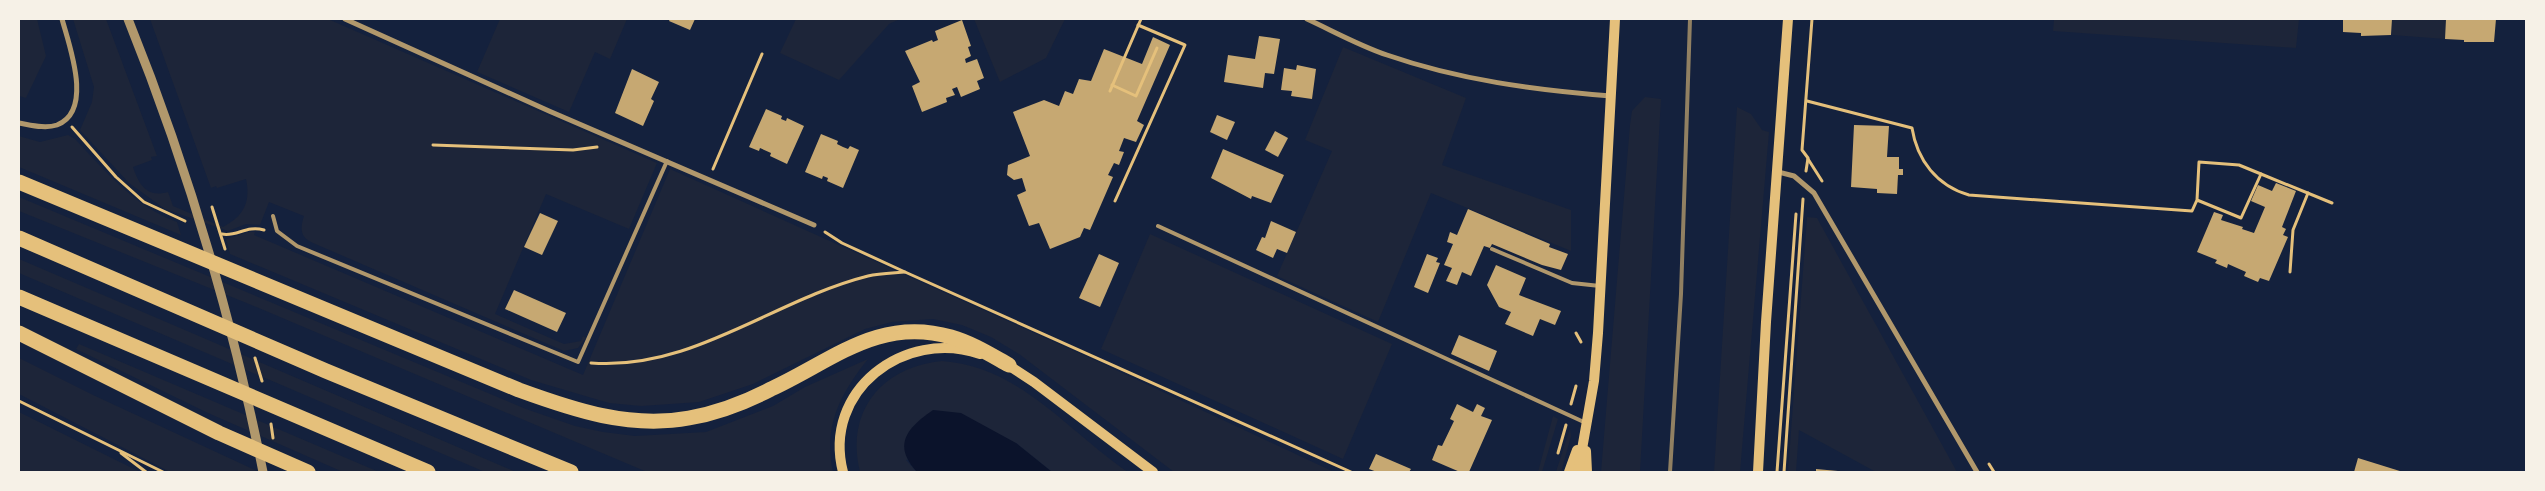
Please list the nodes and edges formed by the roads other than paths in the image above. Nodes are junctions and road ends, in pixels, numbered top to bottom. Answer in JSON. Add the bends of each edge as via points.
{"nodes":[{"id":1,"x":62,"y":19,"type":"edge"},
{"id":2,"x":128,"y":19,"type":"edge"},
{"id":3,"x":345,"y":19,"type":"edge"},
{"id":4,"x":1307,"y":19,"type":"edge"},
{"id":5,"x":1615,"y":19,"type":"edge"},
{"id":6,"x":1788,"y":19,"type":"edge"},
{"id":7,"x":1612,"y":96,"type":"junction"},
{"id":8,"x":19,"y":124,"type":"edge"},
{"id":9,"x":667,"y":161,"type":"junction"},
{"id":10,"x":1778,"y":172,"type":"junction"},
{"id":11,"x":19,"y":182,"type":"edge"},
{"id":12,"x":273,"y":216,"type":"dead end"},
{"id":13,"x":814,"y":225,"type":"road end"},
{"id":14,"x":1158,"y":226,"type":"dead end"},
{"id":15,"x":19,"y":238,"type":"edge"},
{"id":16,"x":1492,"y":249,"type":"dead end"},
{"id":17,"x":1600,"y":286,"type":"junction"},
{"id":18,"x":19,"y":297,"type":"edge"},
{"id":19,"x":19,"y":333,"type":"edge"},
{"id":20,"x":1009,"y":365,"type":"junction"},
{"id":21,"x":1585,"y":428,"type":"junction"},
{"id":22,"x":263,"y":472,"type":"edge"},
{"id":23,"x":308,"y":472,"type":"edge"},
{"id":24,"x":428,"y":472,"type":"edge"},
{"id":25,"x":571,"y":472,"type":"edge"},
{"id":26,"x":843,"y":472,"type":"edge"},
{"id":27,"x":1153,"y":472,"type":"edge"},
{"id":28,"x":1569,"y":472,"type":"edge"},
{"id":29,"x":1578,"y":472,"type":"edge"},
{"id":30,"x":1587,"y":472,"type":"edge"},
{"id":31,"x":1758,"y":472,"type":"edge"},
{"id":32,"x":1978,"y":472,"type":"edge"}],
"edges":[{"from":1,"to":8,"type":"street","via":[[76,68],[76,99],[66,120],[57,125]]},
{"from":2,"to":22,"type":"street","via":[[148,67],[198,217],[237,355]]},
{"from":3,"to":9,"type":"street"},
{"from":4,"to":7,"type":"street","via":[[1386,55],[1472,78],[1528,89]]},
{"from":5,"to":7,"type":"main road"},
{"from":6,"to":10,"type":"main road"},
{"from":7,"to":17,"type":"main road"},
{"from":9,"to":12,"type":"lane","via":[[578,362],[283,238],[277,231]]},
{"from":9,"to":13,"type":"street"},
{"from":10,"to":31,"type":"main road"},
{"from":10,"to":32,"type":"street","via":[[1788,172],[1814,193]]},
{"from":11,"to":20,"type":"highway","via":[[519,390],[609,418],[672,420],[725,409],[772,389],[855,344],[886,334],[919,332],[951,336]]},
{"from":14,"to":21,"type":"lane"},
{"from":15,"to":25,"type":"highway","via":[[326,371]]},
{"from":16,"to":17,"type":"lane","via":[[1572,282]]},
{"from":17,"to":21,"type":"main road","via":[[1594,381]]},
{"from":18,"to":24,"type":"highway"},
{"from":19,"to":23,"type":"highway","via":[[202,424]]},
{"from":20,"to":26,"type":"main road","via":[[974,352],[948,348],[897,357],[875,371],[855,394],[844,418],[839,440]]},
{"from":20,"to":27,"type":"main road"},
{"from":21,"to":28,"type":"main road"},
{"from":21,"to":29,"type":"main road"},
{"from":21,"to":30,"type":"main road"}]}
